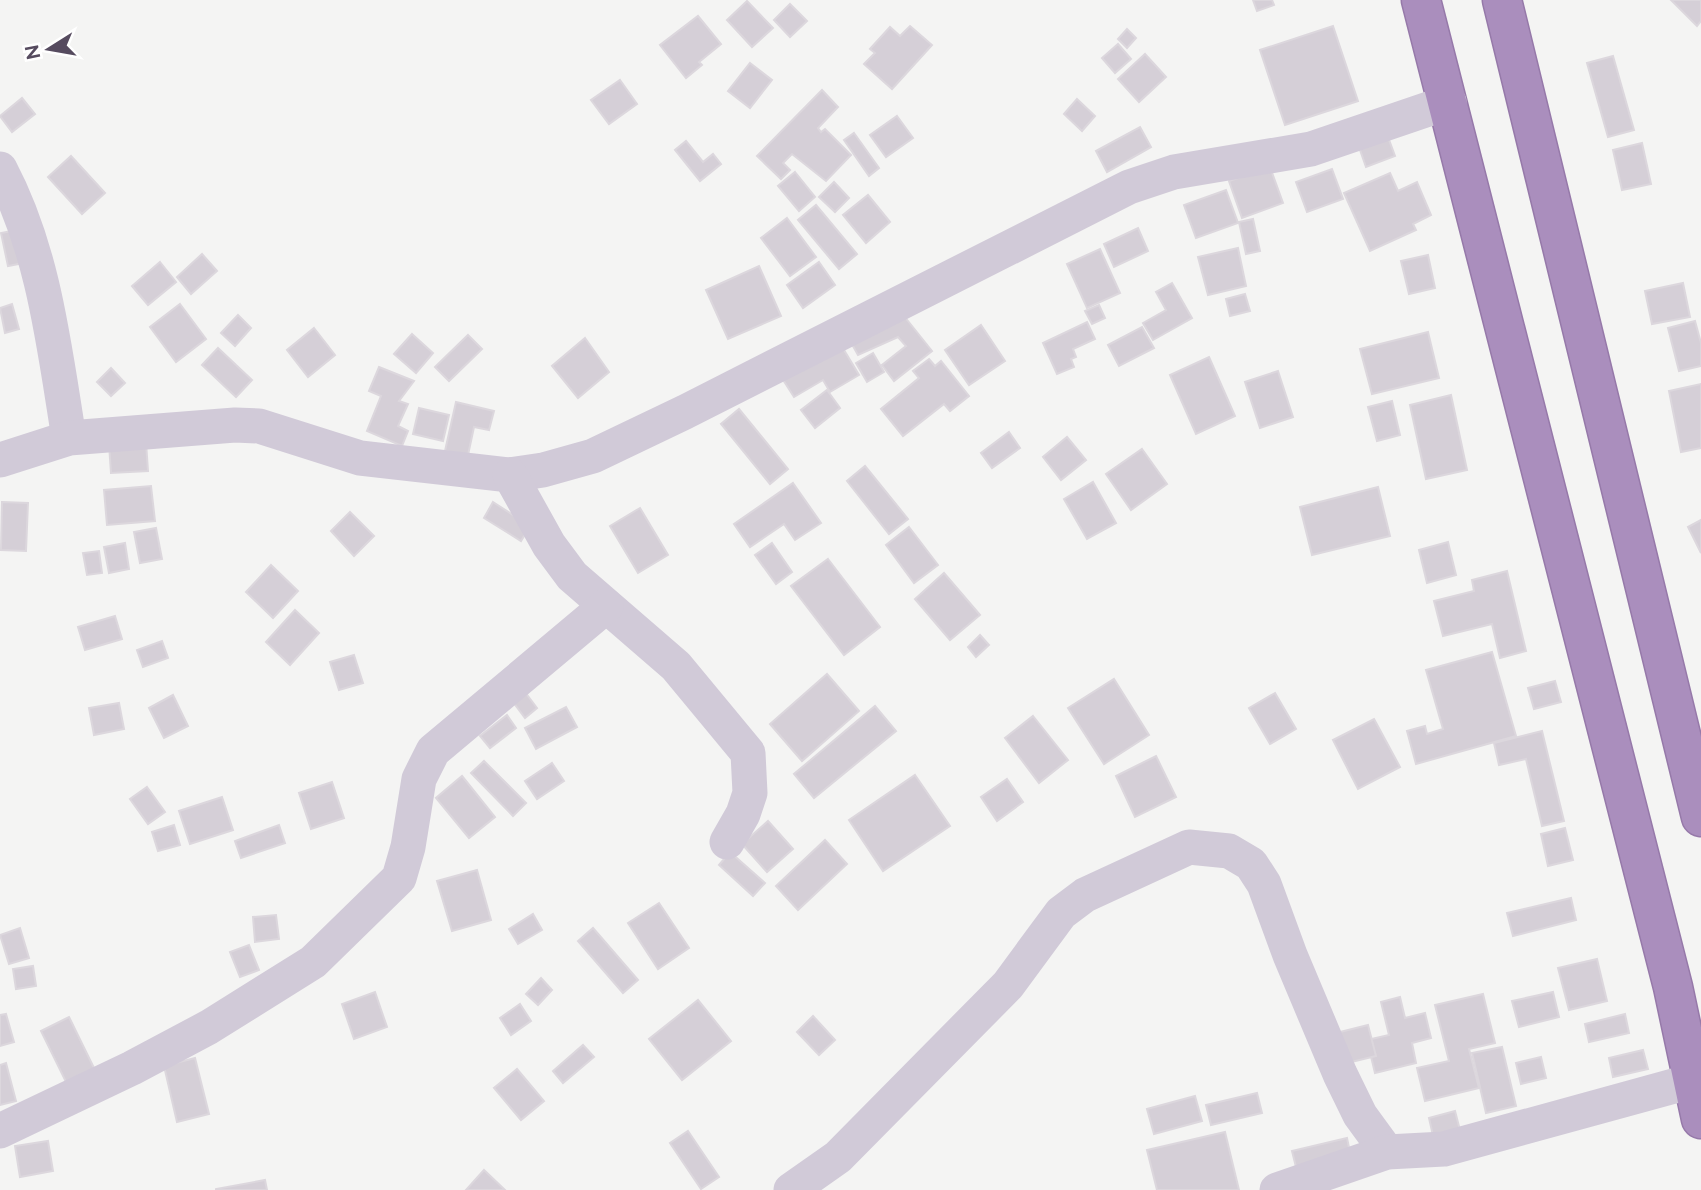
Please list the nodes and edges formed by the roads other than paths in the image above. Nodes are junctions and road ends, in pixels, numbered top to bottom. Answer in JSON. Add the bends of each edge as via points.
{"nodes":[{"id":1,"x":1421,"y":0,"type":"edge"},
{"id":2,"x":1502,"y":0,"type":"edge"},
{"id":3,"x":1449,"y":102,"type":"junction"},
{"id":4,"x":0,"y":169,"type":"edge"},
{"id":5,"x":69,"y":438,"type":"junction"},
{"id":6,"x":0,"y":460,"type":"edge"},
{"id":7,"x":510,"y":475,"type":"junction"},
{"id":8,"x":606,"y":606,"type":"junction"},
{"id":9,"x":1701,"y":817,"type":"edge"},
{"id":10,"x":727,"y":842,"type":"dead end"},
{"id":11,"x":1687,"y":982,"type":"edge"},
{"id":12,"x":1692,"y":1081,"type":"junction"},
{"id":13,"x":1701,"y":1119,"type":"edge"},
{"id":14,"x":0,"y":1131,"type":"edge"},
{"id":15,"x":1387,"y":1152,"type":"junction"},
{"id":16,"x":791,"y":1190,"type":"edge"},
{"id":17,"x":1277,"y":1190,"type":"edge"}],
"edges":[{"from":1,"to":3,"type":"highway"},
{"from":2,"to":9,"type":"highway"},
{"from":3,"to":7,"type":"street","via":[[1311,149],[1174,172],[1129,187],[593,456]]},
{"from":3,"to":11,"type":"highway"},
{"from":4,"to":5,"type":"street","via":[[21,208],[32,242]]},
{"from":5,"to":6,"type":"street"},
{"from":5,"to":7,"type":"street","via":[[259,426],[360,458]]},
{"from":7,"to":8,"type":"street","via":[[561,562]]},
{"from":8,"to":10,"type":"street","via":[[676,666],[748,753],[750,793]]},
{"from":8,"to":14,"type":"street","via":[[433,751],[419,779],[399,878],[313,962],[198,1032]]},
{"from":11,"to":12,"type":"highway"},
{"from":12,"to":13,"type":"highway"},
{"from":12,"to":15,"type":"street","via":[[1444,1149]]},
{"from":15,"to":16,"type":"street","via":[[1360,1115],[1340,1074],[1264,884],[1251,864],[1229,851],[1189,847],[1085,895],[1060,913],[1008,985],[838,1157]]},
{"from":15,"to":17,"type":"street"}]}
